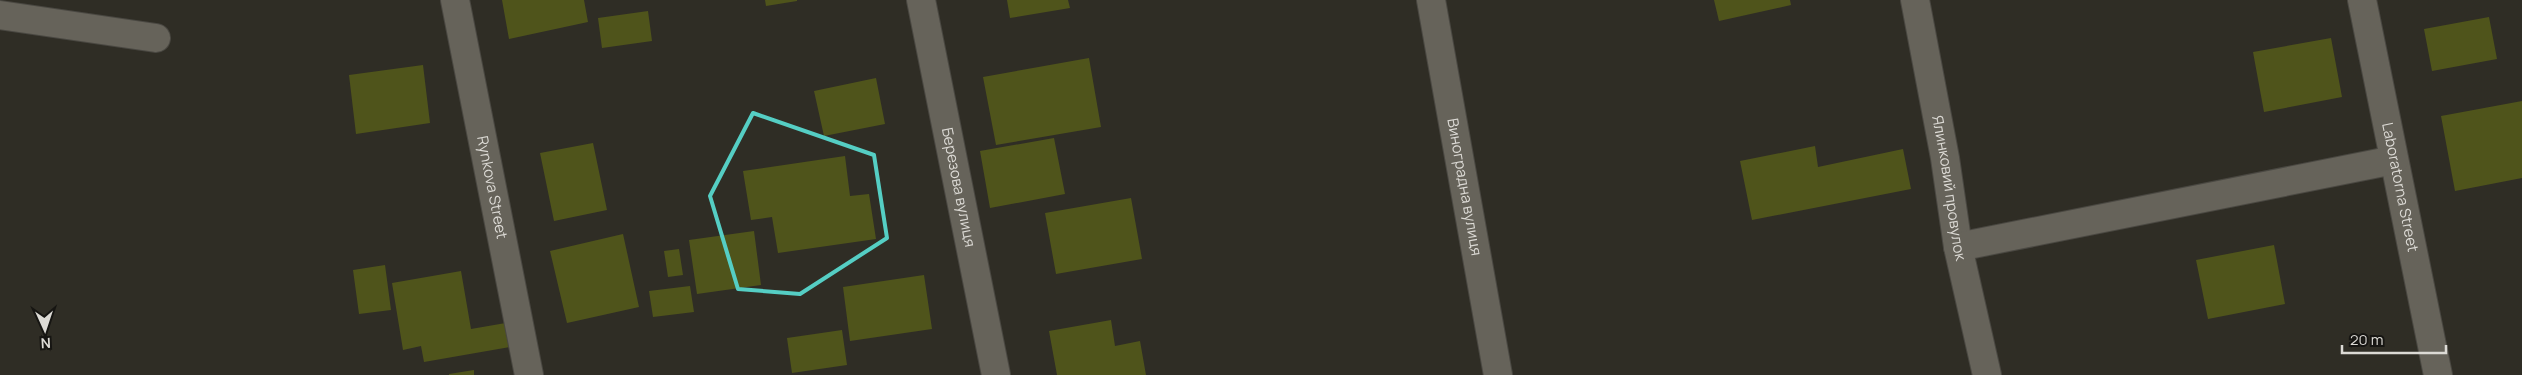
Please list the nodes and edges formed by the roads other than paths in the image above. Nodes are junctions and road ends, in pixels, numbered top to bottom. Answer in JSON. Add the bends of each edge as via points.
{"nodes":[{"id":1,"x":455,"y":0,"type":"edge"},
{"id":2,"x":922,"y":0,"type":"edge"},
{"id":3,"x":1431,"y":0,"type":"edge"},
{"id":4,"x":1915,"y":0,"type":"edge"},
{"id":5,"x":2362,"y":0,"type":"edge"},
{"id":6,"x":0,"y":15,"type":"edge"},
{"id":7,"x":156,"y":38,"type":"dead end"},
{"id":8,"x":2394,"y":160,"type":"junction"},
{"id":9,"x":1958,"y":247,"type":"junction"},
{"id":10,"x":529,"y":375,"type":"edge"},
{"id":11,"x":996,"y":375,"type":"edge"},
{"id":12,"x":1498,"y":375,"type":"edge"},
{"id":13,"x":1987,"y":375,"type":"edge"},
{"id":14,"x":2438,"y":375,"type":"edge"}],
"edges":[{"from":1,"to":10,"type":"street","name":"Rynkova Street"},
{"from":2,"to":11,"type":"street","name":"Березова вулиця"},
{"from":3,"to":12,"type":"street","name":"Виноградна вулиця"},
{"from":4,"to":9,"type":"street","name":"Ялинковий провулок"},
{"from":5,"to":8,"type":"street","name":"Laboratorna Street"},
{"from":6,"to":7,"type":"street"},
{"from":8,"to":9,"type":"street"},
{"from":8,"to":14,"type":"street","name":"Laboratorna Street"},
{"from":9,"to":13,"type":"street","name":"Ялинковий провулок"}]}
